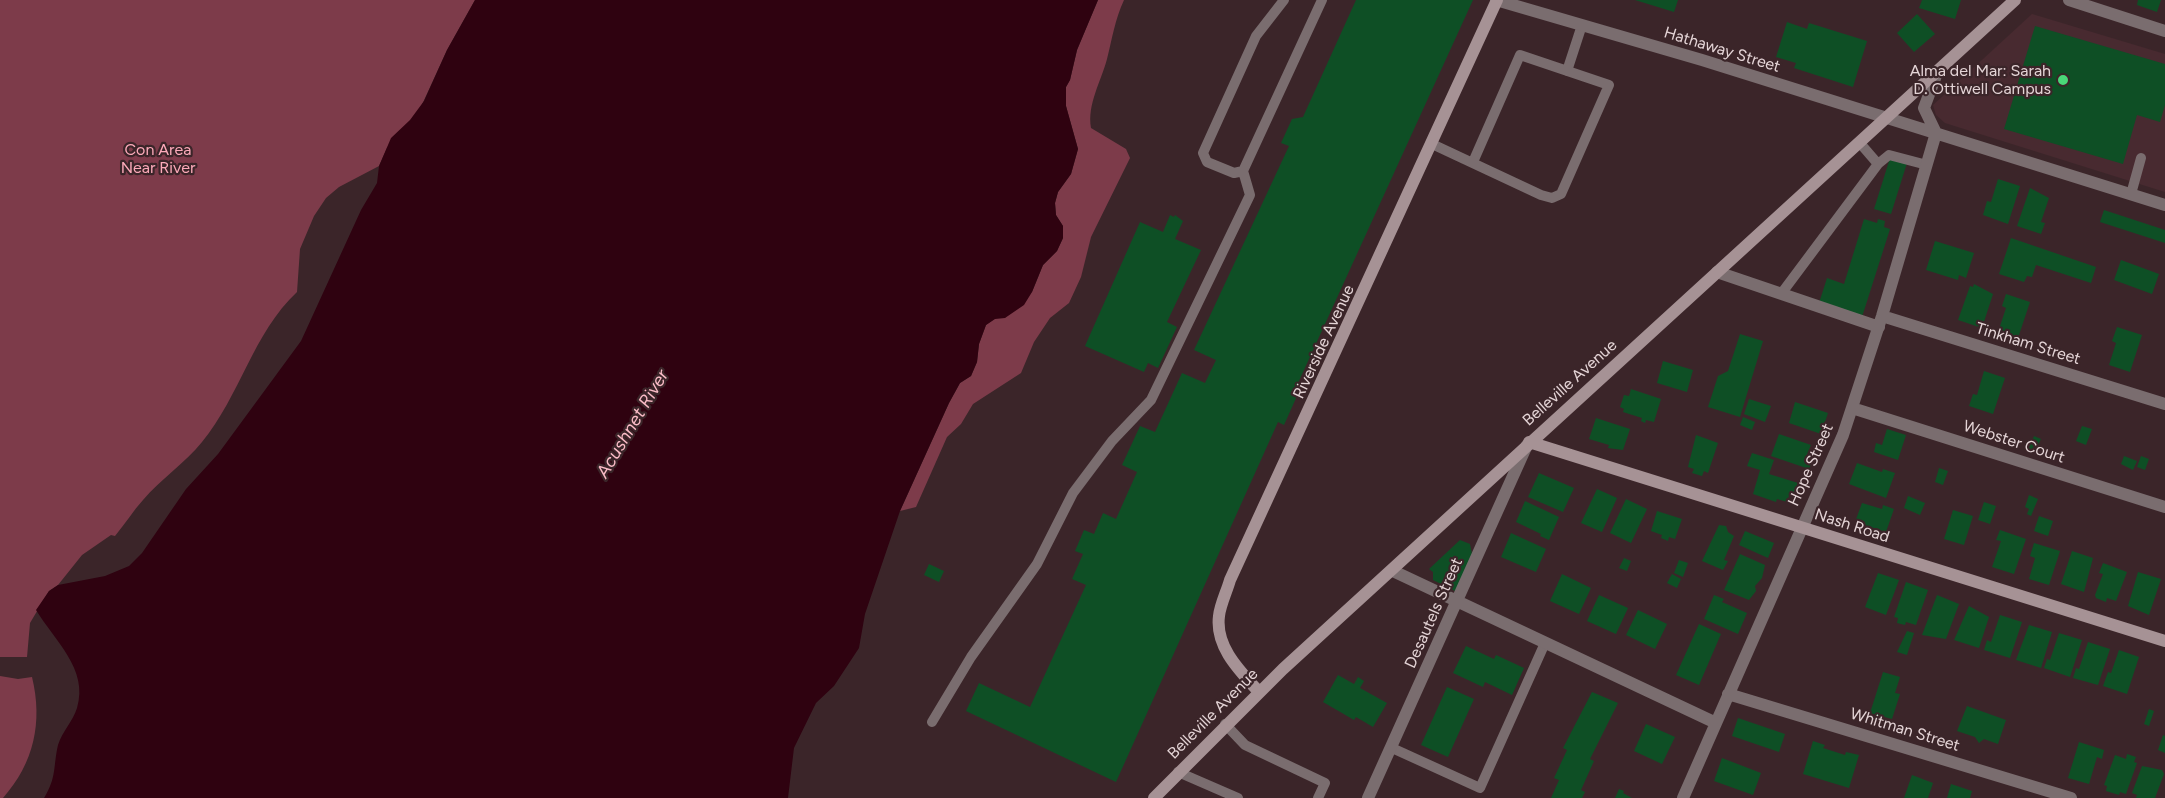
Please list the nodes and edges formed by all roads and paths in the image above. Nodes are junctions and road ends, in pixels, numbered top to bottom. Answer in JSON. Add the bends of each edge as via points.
{"nodes":[{"id":1,"x":1284,"y":0,"type":"edge"},
{"id":2,"x":1322,"y":0,"type":"edge"},
{"id":3,"x":1496,"y":0,"type":"edge"},
{"id":4,"x":2015,"y":0,"type":"edge"},
{"id":5,"x":2069,"y":0,"type":"edge"},
{"id":6,"x":1582,"y":25,"type":"junction"},
{"id":7,"x":2165,"y":31,"type":"edge"},
{"id":8,"x":1567,"y":71,"type":"junction"},
{"id":9,"x":1936,"y":73,"type":"junction"},
{"id":10,"x":1885,"y":119,"type":"junction"},
{"id":11,"x":1936,"y":133,"type":"junction"},
{"id":12,"x":1859,"y":142,"type":"junction"},
{"id":13,"x":1432,"y":144,"type":"junction"},
{"id":14,"x":2141,"y":158,"type":"dead end"},
{"id":15,"x":1473,"y":162,"type":"junction"},
{"id":16,"x":1878,"y":164,"type":"junction"},
{"id":17,"x":1927,"y":165,"type":"junction"},
{"id":18,"x":1243,"y":171,"type":"junction"},
{"id":19,"x":2131,"y":194,"type":"junction"},
{"id":20,"x":2165,"y":205,"type":"edge"},
{"id":21,"x":1717,"y":272,"type":"junction"},
{"id":22,"x":1781,"y":294,"type":"junction"},
{"id":23,"x":1880,"y":321,"type":"junction"},
{"id":24,"x":2165,"y":404,"type":"edge"},
{"id":25,"x":1852,"y":408,"type":"junction"},
{"id":26,"x":1529,"y":442,"type":"junction"},
{"id":27,"x":2165,"y":507,"type":"edge"},
{"id":28,"x":1801,"y":527,"type":"junction"},
{"id":29,"x":1393,"y":572,"type":"junction"},
{"id":30,"x":1457,"y":601,"type":"junction"},
{"id":31,"x":2165,"y":641,"type":"edge"},
{"id":32,"x":1545,"y":643,"type":"junction"},
{"id":33,"x":1259,"y":692,"type":"junction"},
{"id":34,"x":1728,"y":694,"type":"junction"},
{"id":35,"x":932,"y":722,"type":"dead end"},
{"id":36,"x":1716,"y":723,"type":"junction"},
{"id":37,"x":1225,"y":724,"type":"junction"},
{"id":38,"x":1392,"y":748,"type":"junction"},
{"id":39,"x":1178,"y":772,"type":"junction"},
{"id":40,"x":1154,"y":798,"type":"edge"},
{"id":41,"x":1238,"y":798,"type":"edge"},
{"id":42,"x":1318,"y":798,"type":"edge"},
{"id":43,"x":1368,"y":798,"type":"edge"},
{"id":44,"x":1683,"y":798,"type":"edge"},
{"id":45,"x":2071,"y":798,"type":"edge"}],
"edges":[{"from":1,"to":18,"type":"lane","via":[[1256,36],[1203,153],[1207,162],[1234,173]]},
{"from":2,"to":18,"type":"lane"},
{"from":3,"to":6,"type":"street","name":"Hathaway Street"},
{"from":3,"to":13,"type":"main road","name":"Riverside Avenue"},
{"from":4,"to":9,"type":"main road","name":"Belleville Avenue"},
{"from":5,"to":7,"type":"street"},
{"from":6,"to":8,"type":"lane"},
{"from":6,"to":10,"type":"street","name":"Hathaway Street"},
{"from":8,"to":15,"type":"lane","via":[[1520,55]]},
{"from":8,"to":15,"type":"lane","via":[[1609,85],[1561,194],[1552,198],[1541,195]]},
{"from":9,"to":10,"type":"main road","name":"Belleville Avenue"},
{"from":9,"to":11,"type":"street","via":[[1924,108]]},
{"from":10,"to":11,"type":"street","name":"Hathaway Street"},
{"from":10,"to":12,"type":"main road","name":"Belleville Avenue"},
{"from":11,"to":17,"type":"street","name":"Hope Street"},
{"from":11,"to":19,"type":"street","name":"Hathaway Street"},
{"from":12,"to":16,"type":"lane"},
{"from":12,"to":21,"type":"main road","name":"Belleville Avenue"},
{"from":13,"to":15,"type":"lane"},
{"from":13,"to":33,"type":"main road","name":"Riverside Avenue","via":[[1230,580],[1218,615],[1220,641]]},
{"from":14,"to":19,"type":"lane"},
{"from":16,"to":17,"type":"lane","via":[[1889,155]]},
{"from":16,"to":22,"type":"lane"},
{"from":17,"to":23,"type":"street","name":"Hope Street"},
{"from":18,"to":35,"type":"lane","via":[[1250,195],[1151,400],[1112,441],[1073,493],[1037,564],[971,657]]},
{"from":19,"to":20,"type":"street","name":"Hathaway Street"},
{"from":21,"to":22,"type":"street","name":"Tinkham Street"},
{"from":21,"to":26,"type":"main road","name":"Belleville Avenue"},
{"from":22,"to":23,"type":"street","name":"Tinkham Street"},
{"from":23,"to":24,"type":"street","name":"Tinkham Street"},
{"from":23,"to":25,"type":"street","name":"Hope Street"},
{"from":25,"to":27,"type":"street","name":"Webster Court"},
{"from":25,"to":28,"type":"street","name":"Hope Street"},
{"from":26,"to":28,"type":"main road","name":"Nash Road"},
{"from":26,"to":29,"type":"main road","name":"Belleville Avenue"},
{"from":26,"to":30,"type":"street","name":"Desautels Street"},
{"from":28,"to":31,"type":"main road","name":"Nash Road"},
{"from":28,"to":34,"type":"street","name":"Hope Street"},
{"from":29,"to":30,"type":"street"},
{"from":29,"to":33,"type":"main road","name":"Belleville Avenue"},
{"from":30,"to":32,"type":"street"},
{"from":30,"to":38,"type":"street","name":"Desautels Street"},
{"from":32,"to":36,"type":"street"},
{"from":32,"to":38,"type":"lane","via":[[1480,788]]},
{"from":33,"to":37,"type":"main road","name":"Belleville Avenue"},
{"from":34,"to":36,"type":"street","name":"Hope Street"},
{"from":34,"to":45,"type":"street","name":"Whitman Street"},
{"from":36,"to":44,"type":"street","name":"Hope Street"},
{"from":37,"to":39,"type":"main road","name":"Belleville Avenue"},
{"from":37,"to":42,"type":"lane","via":[[1245,745],[1325,783]]},
{"from":38,"to":43,"type":"street","name":"Desautels Street"},
{"from":39,"to":40,"type":"main road","name":"Belleville Avenue"},
{"from":39,"to":41,"type":"lane"}]}
